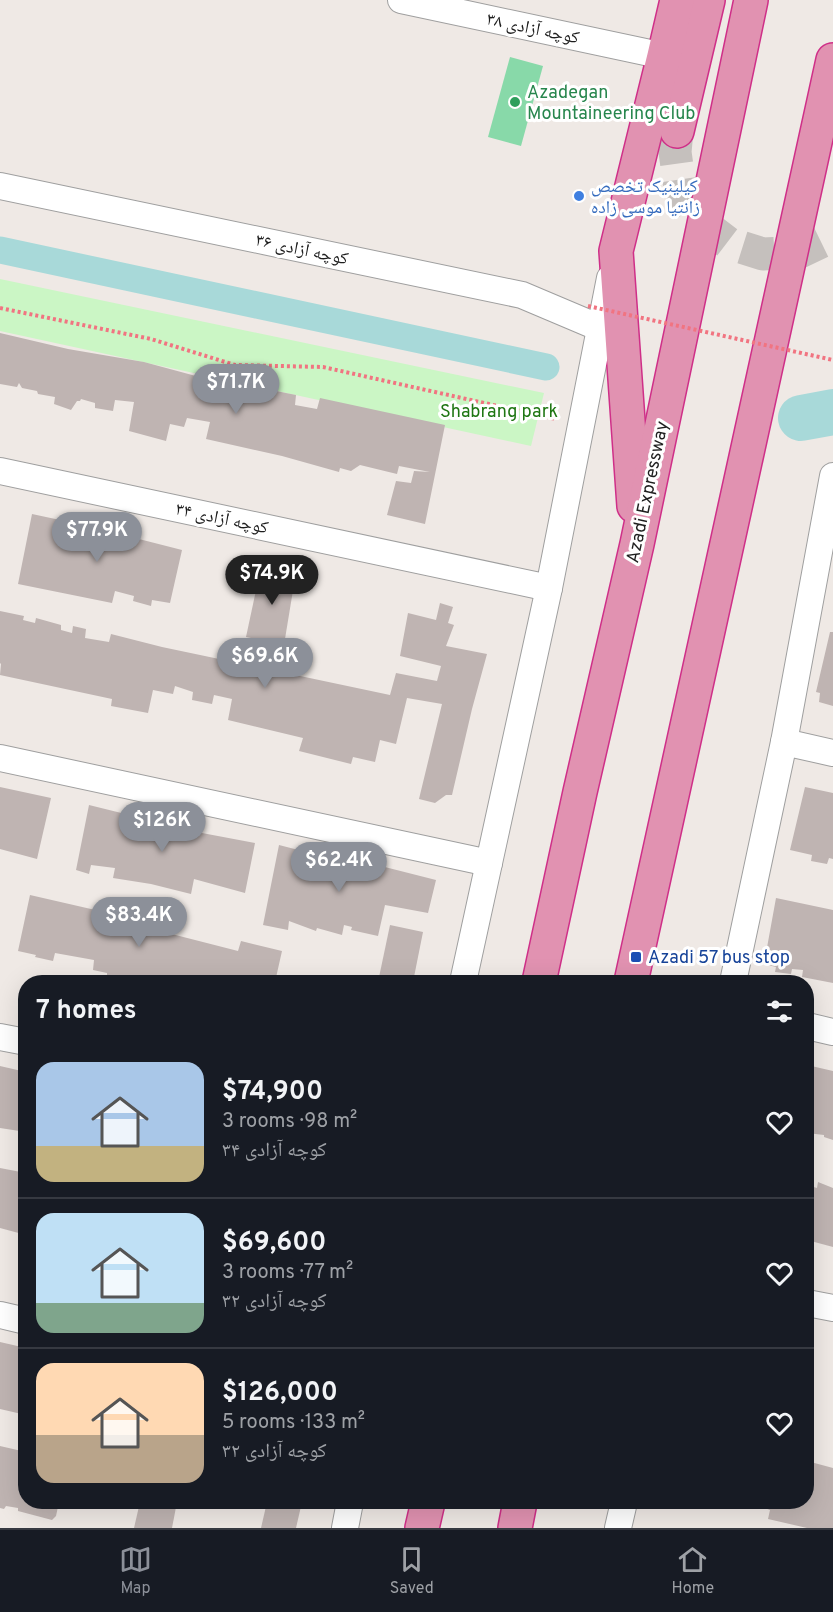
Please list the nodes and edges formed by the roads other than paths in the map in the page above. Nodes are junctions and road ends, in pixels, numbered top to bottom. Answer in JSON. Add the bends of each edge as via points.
{"nodes":[{"id":1,"x":401,"y":0,"type":"edge"},
{"id":2,"x":677,"y":0,"type":"edge"},
{"id":3,"x":708,"y":0,"type":"edge"},
{"id":4,"x":751,"y":0,"type":"edge"},
{"id":5,"x":664,"y":56,"type":"junction"},
{"id":6,"x":833,"y":60,"type":"edge"},
{"id":7,"x":677,"y":131,"type":"tunnel mouth"},
{"id":8,"x":0,"y":186,"type":"edge"},
{"id":9,"x":616,"y":251,"type":"junction"},
{"id":10,"x":594,"y":317,"type":"junction"},
{"id":11,"x":0,"y":471,"type":"edge"},
{"id":12,"x":833,"y":476,"type":"edge"},
{"id":13,"x":636,"y":543,"type":"junction"},
{"id":14,"x":549,"y":588,"type":"junction"},
{"id":15,"x":784,"y":742,"type":"junction"},
{"id":16,"x":833,"y":753,"type":"edge"},
{"id":17,"x":0,"y":758,"type":"edge"},
{"id":18,"x":489,"y":862,"type":"junction"},
{"id":19,"x":465,"y":975,"type":"edge"},
{"id":20,"x":541,"y":975,"type":"edge"},
{"id":21,"x":633,"y":975,"type":"edge"},
{"id":22,"x":734,"y":975,"type":"edge"},
{"id":23,"x":814,"y":1028,"type":"edge"},
{"id":24,"x":833,"y":1032,"type":"edge"},
{"id":25,"x":0,"y":1037,"type":"edge"},
{"id":26,"x":18,"y":1040,"type":"edge"},
{"id":27,"x":814,"y":1304,"type":"edge"},
{"id":28,"x":833,"y":1308,"type":"edge"},
{"id":29,"x":0,"y":1315,"type":"edge"},
{"id":30,"x":18,"y":1319,"type":"edge"},
{"id":31,"x":349,"y":1509,"type":"edge"},
{"id":32,"x":426,"y":1509,"type":"edge"},
{"id":33,"x":519,"y":1509,"type":"edge"},
{"id":34,"x":622,"y":1509,"type":"edge"},
{"id":35,"x":345,"y":1528,"type":"edge"},
{"id":36,"x":422,"y":1528,"type":"edge"},
{"id":37,"x":515,"y":1528,"type":"edge"},
{"id":38,"x":618,"y":1528,"type":"edge"}],
"edges":[{"from":1,"to":5,"type":"street","name":"کوچه آزادی ۳۸"},
{"from":2,"to":5,"type":"highway"},
{"from":3,"to":7,"type":"highway"},
{"from":4,"to":13,"type":"highway","name":"Azadi Expressway"},
{"from":5,"to":9,"type":"highway"},
{"from":6,"to":21,"type":"highway"},
{"from":8,"to":10,"type":"street","name":"کوچه آزادی ۳۶","via":[[522,295]]},
{"from":9,"to":10,"type":"street"},
{"from":9,"to":13,"type":"highway"},
{"from":10,"to":14,"type":"street","via":[[581,424]]},
{"from":11,"to":14,"type":"street","name":"کوچه آزادی ۳۴"},
{"from":12,"to":15,"type":"street"},
{"from":13,"to":20,"type":"highway","name":"Azadi Expressway"},
{"from":14,"to":18,"type":"street"},
{"from":15,"to":16,"type":"street"},
{"from":15,"to":22,"type":"street"},
{"from":17,"to":18,"type":"street"},
{"from":18,"to":19,"type":"street"},
{"from":23,"to":24,"type":"street"},
{"from":25,"to":26,"type":"street"},
{"from":27,"to":28,"type":"street"},
{"from":29,"to":30,"type":"street"},
{"from":31,"to":35,"type":"street"},
{"from":32,"to":36,"type":"highway"},
{"from":33,"to":37,"type":"highway"},
{"from":34,"to":38,"type":"street"}]}
